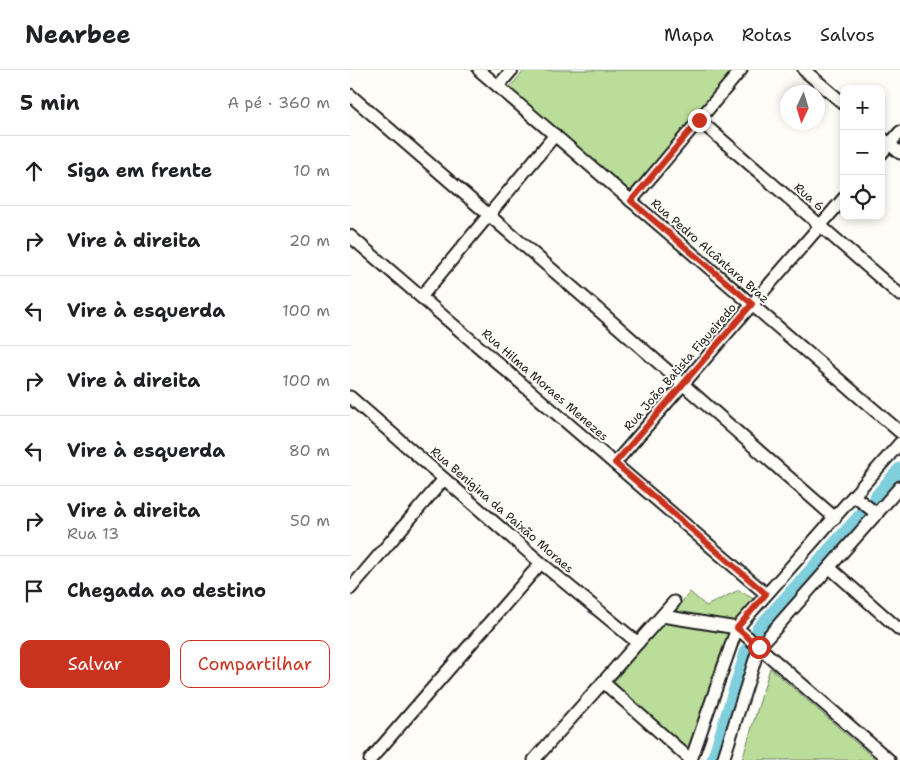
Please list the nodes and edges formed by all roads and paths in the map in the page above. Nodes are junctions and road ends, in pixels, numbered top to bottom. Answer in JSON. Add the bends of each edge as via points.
{"nodes":[{"id":1,"x":479,"y":70,"type":"edge"},
{"id":2,"x":512,"y":70,"type":"edge"},
{"id":3,"x":742,"y":70,"type":"edge"},
{"id":4,"x":804,"y":70,"type":"edge"},
{"id":5,"x":498,"y":86,"type":"junction"},
{"id":6,"x":350,"y":96,"type":"edge"},
{"id":7,"x":840,"y":101,"type":"edge"},
{"id":8,"x":699,"y":120,"type":"junction"},
{"id":9,"x":900,"y":132,"type":"edge"},
{"id":10,"x":555,"y":135,"type":"junction"},
{"id":11,"x":886,"y":141,"type":"edge"},
{"id":12,"x":900,"y":153,"type":"edge"},
{"id":13,"x":631,"y":201,"type":"junction"},
{"id":14,"x":840,"y":202,"type":"edge"},
{"id":15,"x":489,"y":215,"type":"junction"},
{"id":16,"x":820,"y":225,"type":"junction"},
{"id":17,"x":350,"y":236,"type":"edge"},
{"id":18,"x":900,"y":295,"type":"edge"},
{"id":19,"x":421,"y":296,"type":"junction"},
{"id":20,"x":752,"y":304,"type":"junction"},
{"id":21,"x":683,"y":384,"type":"junction"},
{"id":22,"x":351,"y":398,"type":"edge"},
{"id":23,"x":900,"y":432,"type":"edge"},
{"id":24,"x":900,"y":443,"type":"edge"},
{"id":25,"x":615,"y":463,"type":"junction"},
{"id":26,"x":444,"y":479,"type":"junction"},
{"id":27,"x":899,"y":489,"type":"edge"},
{"id":28,"x":854,"y":496,"type":"junction"},
{"id":29,"x":877,"y":514,"type":"junction"},
{"id":30,"x":835,"y":518,"type":"junction"},
{"id":31,"x":542,"y":563,"type":"junction"},
{"id":32,"x":830,"y":568,"type":"junction"},
{"id":33,"x":350,"y":589,"type":"edge"},
{"id":34,"x":766,"y":594,"type":"junction"},
{"id":35,"x":674,"y":602,"type":"dead end"},
{"id":36,"x":662,"y":616,"type":"junction"},
{"id":37,"x":737,"y":628,"type":"junction"},
{"id":38,"x":900,"y":630,"type":"edge"},
{"id":39,"x":638,"y":642,"type":"junction"},
{"id":40,"x":759,"y":647,"type":"junction"},
{"id":41,"x":603,"y":682,"type":"junction"},
{"id":42,"x":370,"y":760,"type":"edge"},
{"id":43,"x":534,"y":760,"type":"edge"},
{"id":44,"x":691,"y":760,"type":"edge"},
{"id":45,"x":723,"y":760,"type":"edge"},
{"id":46,"x":889,"y":760,"type":"edge"}],
"edges":[{"from":1,"to":5,"type":"street","name":"Rua Pedro Alcântara Braz"},
{"from":2,"to":5,"type":"street"},
{"from":3,"to":8,"type":"street"},
{"from":4,"to":7,"type":"street"},
{"from":5,"to":10,"type":"street","name":"Rua Pedro Alcântara Braz"},
{"from":6,"to":15,"type":"street"},
{"from":8,"to":13,"type":"street"},
{"from":8,"to":16,"type":"street","name":"Rua 6"},
{"from":9,"to":11,"type":"street"},
{"from":10,"to":13,"type":"street","name":"Rua Pedro Alcântara Braz"},
{"from":10,"to":15,"type":"street"},
{"from":11,"to":12,"type":"street"},
{"from":13,"to":20,"type":"street","name":"Rua Pedro Alcântara Braz"},
{"from":14,"to":16,"type":"street","name":"Rua João Batista Figueiredo"},
{"from":15,"to":19,"type":"street"},
{"from":15,"to":21,"type":"street"},
{"from":16,"to":18,"type":"street","name":"Rua 6"},
{"from":16,"to":20,"type":"street","name":"Rua João Batista Figueiredo"},
{"from":17,"to":19,"type":"street","name":"Rua Hilma Moraes Menezes"},
{"from":19,"to":25,"type":"street","name":"Rua Hilma Moraes Menezes"},
{"from":20,"to":21,"type":"street","name":"Rua João Batista Figueiredo"},
{"from":20,"to":23,"type":"street","name":"Rua Pedro Alcântara Braz"},
{"from":21,"to":25,"type":"street","name":"Rua João Batista Figueiredo"},
{"from":21,"to":30,"type":"street"},
{"from":22,"to":26,"type":"street","name":"Rua Benigina da Paixão Moraes"},
{"from":24,"to":28,"type":"street"},
{"from":25,"to":34,"type":"street","name":"Rua Hilma Moraes Menezes"},
{"from":26,"to":31,"type":"street","name":"Rua Benigina da Paixão Moraes"},
{"from":26,"to":33,"type":"street"},
{"from":27,"to":29,"type":"street"},
{"from":28,"to":29,"type":"street"},
{"from":28,"to":30,"type":"street"},
{"from":29,"to":32,"type":"street"},
{"from":30,"to":34,"type":"street"},
{"from":31,"to":39,"type":"street","name":"Rua Benigina da Paixão Moraes"},
{"from":31,"to":42,"type":"street"},
{"from":32,"to":38,"type":"street"},
{"from":32,"to":40,"type":"street"},
{"from":34,"to":37,"type":"street"},
{"from":35,"to":36,"type":"street"},
{"from":36,"to":37,"type":"street"},
{"from":36,"to":39,"type":"street"},
{"from":37,"to":40,"type":"street"},
{"from":37,"to":44,"type":"street"},
{"from":39,"to":41,"type":"street"},
{"from":40,"to":45,"type":"street"},
{"from":40,"to":46,"type":"street"},
{"from":41,"to":43,"type":"street"},
{"from":41,"to":44,"type":"street"}]}
